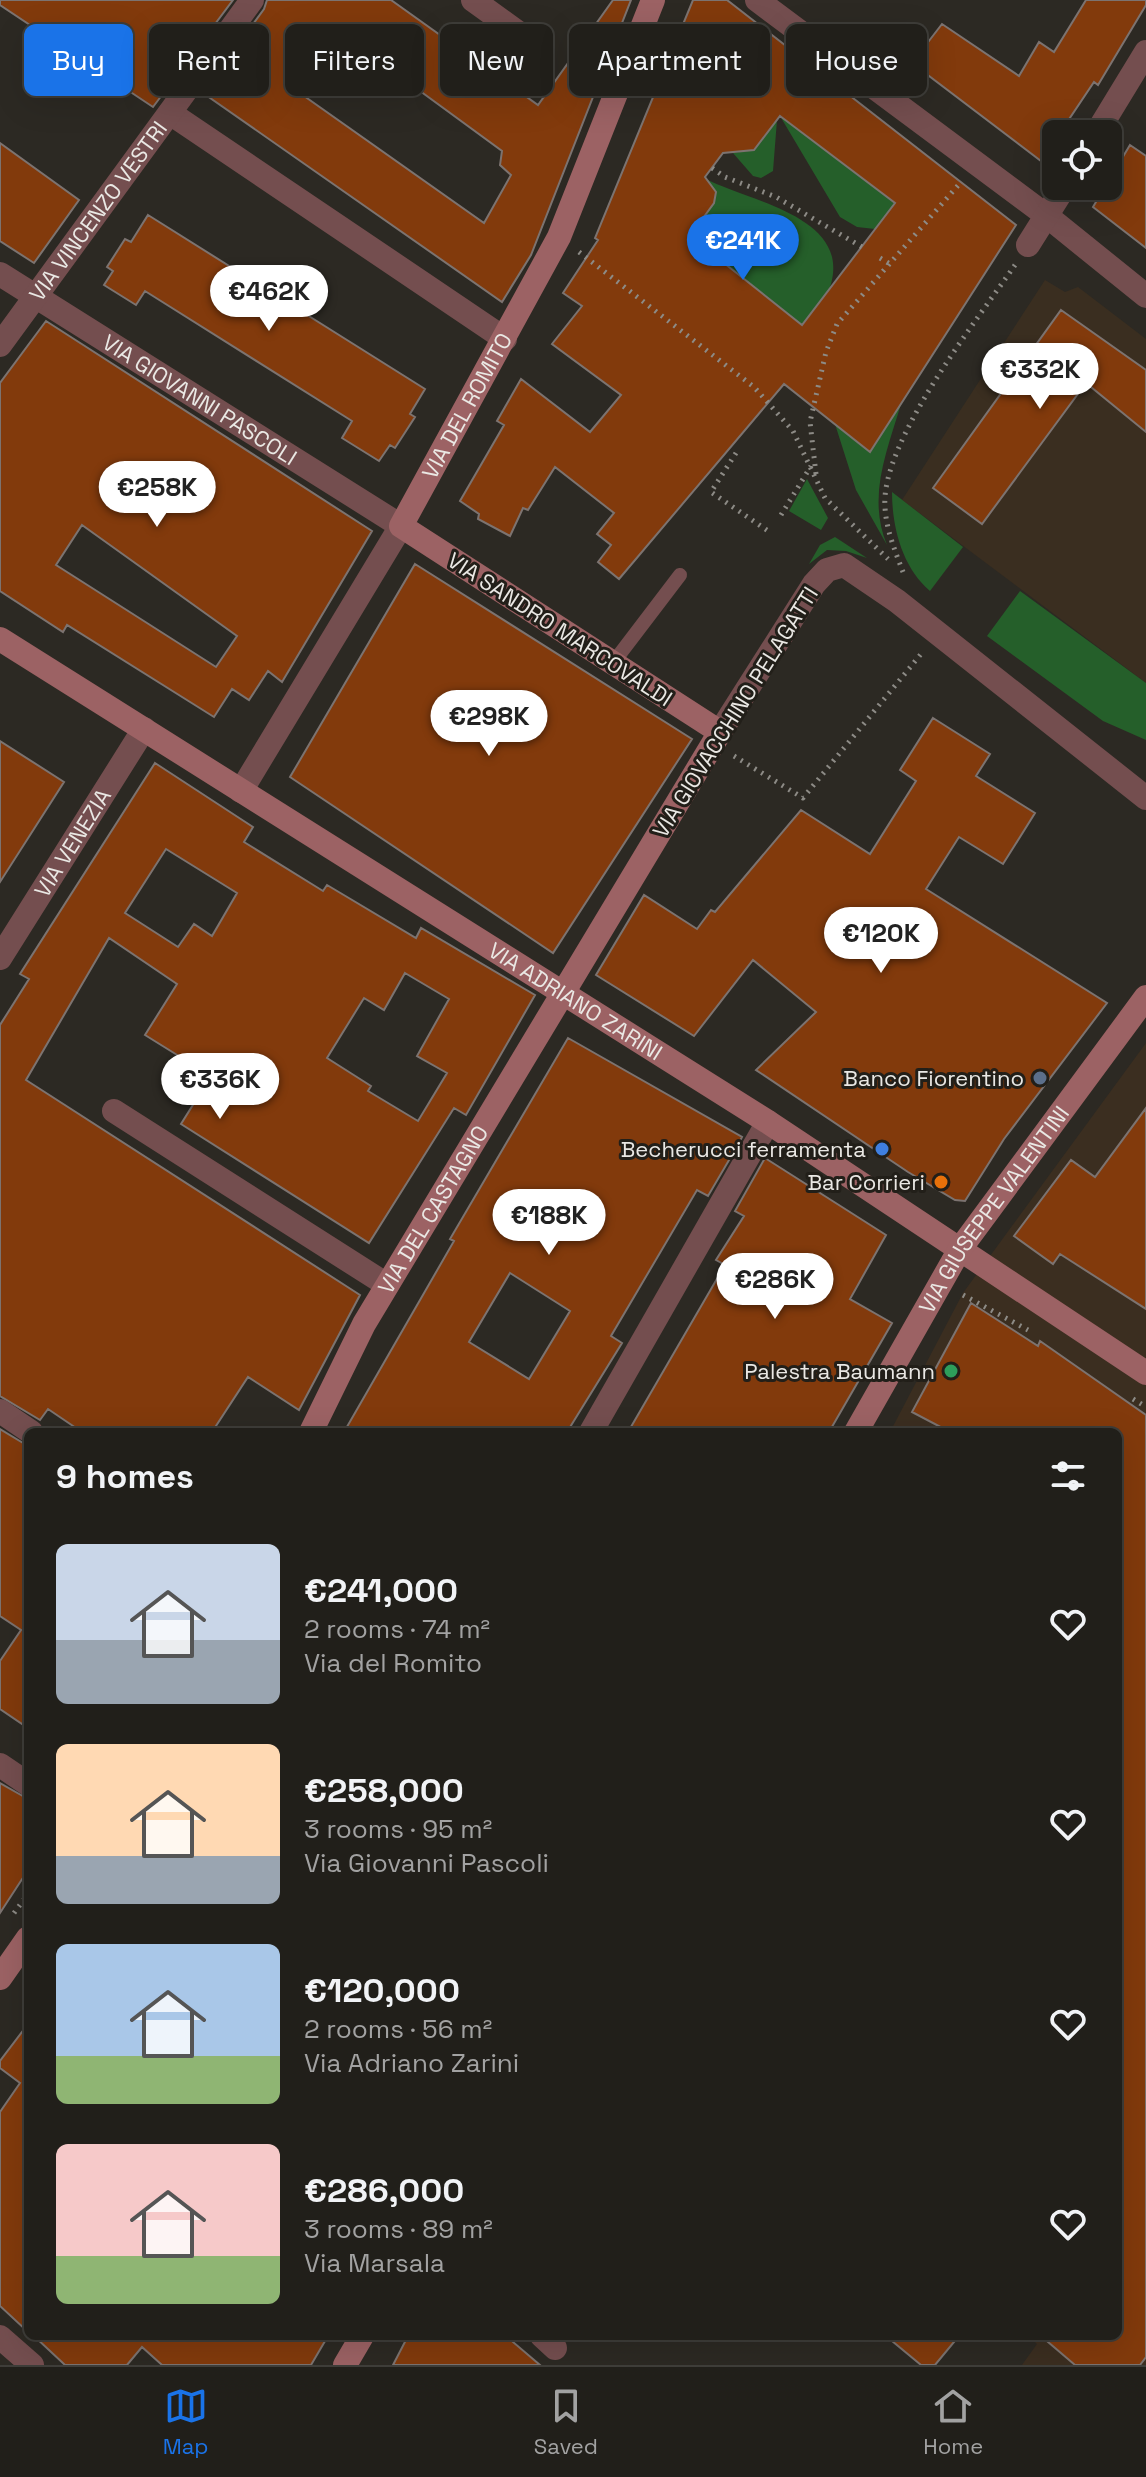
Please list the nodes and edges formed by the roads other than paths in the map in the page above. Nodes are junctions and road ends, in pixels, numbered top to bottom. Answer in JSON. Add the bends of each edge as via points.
{"nodes":[{"id":1,"x":252,"y":0,"type":"edge"},
{"id":2,"x":473,"y":0,"type":"edge"},
{"id":3,"x":653,"y":0,"type":"edge"},
{"id":4,"x":757,"y":0,"type":"edge"},
{"id":5,"x":506,"y":24,"type":"edge"},
{"id":6,"x":1146,"y":52,"type":"edge"},
{"id":7,"x":170,"y":113,"type":"junction"},
{"id":8,"x":1105,"y":120,"type":"edge"},
{"id":9,"x":1057,"y":200,"type":"edge"},
{"id":10,"x":1047,"y":216,"type":"junction"},
{"id":11,"x":1028,"y":245,"type":"road end"},
{"id":12,"x":0,"y":274,"type":"edge"},
{"id":13,"x":1146,"y":296,"type":"edge"},
{"id":14,"x":37,"y":297,"type":"junction"},
{"id":15,"x":505,"y":339,"type":"junction"},
{"id":16,"x":0,"y":345,"type":"edge"},
{"id":17,"x":401,"y":526,"type":"junction"},
{"id":18,"x":680,"y":575,"type":"dead end"},
{"id":19,"x":0,"y":639,"type":"edge"},
{"id":20,"x":613,"y":663,"type":"junction"},
{"id":21,"x":144,"y":729,"type":"junction"},
{"id":22,"x":722,"y":741,"type":"junction"},
{"id":23,"x":241,"y":791,"type":"junction"},
{"id":24,"x":1146,"y":798,"type":"edge"},
{"id":25,"x":0,"y":958,"type":"edge"},
{"id":26,"x":562,"y":990,"type":"junction"},
{"id":27,"x":1146,"y":997,"type":"edge"},
{"id":28,"x":114,"y":1111,"type":"dead end"},
{"id":29,"x":768,"y":1122,"type":"junction"},
{"id":30,"x":960,"y":1249,"type":"junction"},
{"id":31,"x":387,"y":1285,"type":"junction"},
{"id":32,"x":1146,"y":1373,"type":"edge"},
{"id":33,"x":0,"y":1411,"type":"edge"},
{"id":34,"x":25,"y":1428,"type":"edge"},
{"id":35,"x":313,"y":1428,"type":"edge"},
{"id":36,"x":593,"y":1428,"type":"edge"},
{"id":37,"x":858,"y":1428,"type":"edge"},
{"id":38,"x":0,"y":1765,"type":"edge"},
{"id":39,"x":24,"y":1781,"type":"edge"},
{"id":40,"x":24,"y":1944,"type":"edge"},
{"id":41,"x":0,"y":1978,"type":"edge"},
{"id":42,"x":0,"y":2337,"type":"edge"},
{"id":43,"x":360,"y":2340,"type":"edge"},
{"id":44,"x":32,"y":2365,"type":"edge"},
{"id":45,"x":345,"y":2365,"type":"edge"}],
"edges":[{"from":1,"to":7,"type":"street","name":"VIA VINCENZO VESTRI"},
{"from":2,"to":5,"type":"street"},
{"from":3,"to":15,"type":"street","name":"VIA DEL ROMITO","via":[[559,237]]},
{"from":4,"to":10,"type":"street"},
{"from":6,"to":8,"type":"street"},
{"from":7,"to":14,"type":"street","name":"VIA VINCENZO VESTRI"},
{"from":7,"to":15,"type":"street"},
{"from":9,"to":10,"type":"street"},
{"from":10,"to":11,"type":"street"},
{"from":10,"to":13,"type":"street"},
{"from":12,"to":14,"type":"street","name":"VIA GIOVANNI PASCOLI"},
{"from":14,"to":16,"type":"street","name":"VIA VINCENZO VESTRI"},
{"from":14,"to":17,"type":"street","name":"VIA GIOVANNI PASCOLI"},
{"from":15,"to":17,"type":"street","name":"VIA DEL ROMITO"},
{"from":17,"to":20,"type":"street","name":"VIA SANDRO MARCOVALDI"},
{"from":17,"to":23,"type":"street","name":"VIA DEL ROMITO"},
{"from":18,"to":20,"type":"lane"},
{"from":19,"to":21,"type":"street","name":"VIA ADRIANO ZARINI"},
{"from":20,"to":22,"type":"street","name":"VIA SANDRO MARCOVALDI"},
{"from":21,"to":23,"type":"street","name":"VIA ADRIANO ZARINI"},
{"from":21,"to":25,"type":"street","name":"VIA VENEZIA"},
{"from":22,"to":24,"type":"street","name":"VIA GIOVACCHINO PELAGATTI","via":[[814,584],[827,570],[844,565]]},
{"from":22,"to":26,"type":"street","name":"VIA GIOVACCHINO PELAGATTI"},
{"from":23,"to":26,"type":"street","name":"VIA ADRIANO ZARINI"},
{"from":26,"to":29,"type":"street","name":"VIA ADRIANO ZARINI"},
{"from":26,"to":31,"type":"street","name":"VIA DEL CASTAGNO"},
{"from":27,"to":30,"type":"street","name":"VIA GIUSEPPE VALENTINI"},
{"from":28,"to":31,"type":"street"},
{"from":29,"to":30,"type":"street","name":"VIA ADRIANO ZARINI"},
{"from":29,"to":36,"type":"street"},
{"from":30,"to":32,"type":"street","name":"VIA ADRIANO ZARINI"},
{"from":30,"to":37,"type":"street","name":"VIA GIUSEPPE VALENTINI"},
{"from":31,"to":35,"type":"street","name":"VIA DEL CASTAGNO"},
{"from":33,"to":34,"type":"street"},
{"from":38,"to":39,"type":"street"},
{"from":40,"to":41,"type":"street"},
{"from":42,"to":44,"type":"street"},
{"from":43,"to":45,"type":"street"}]}
